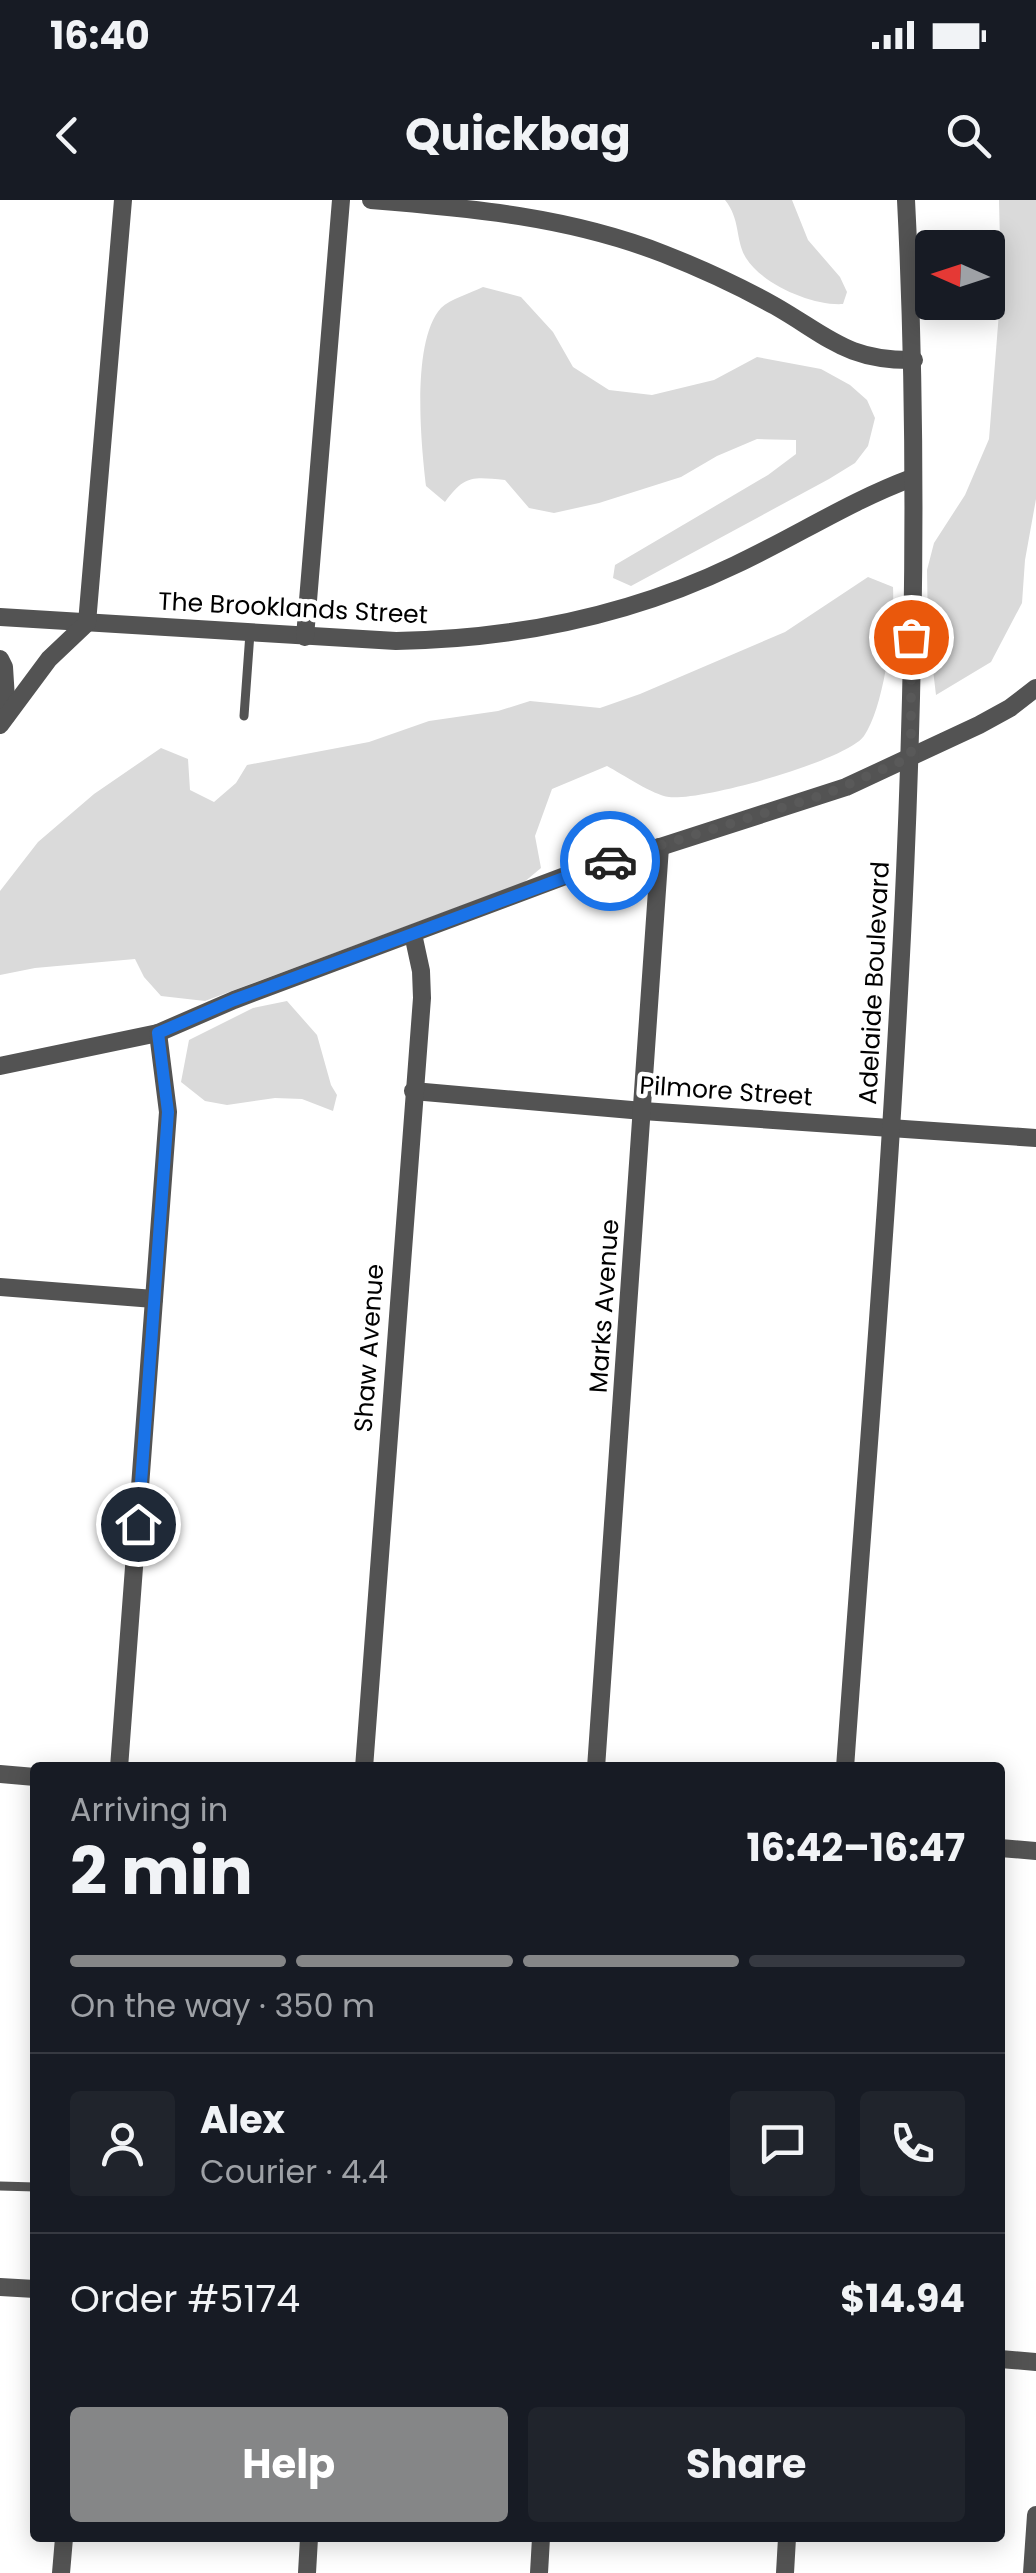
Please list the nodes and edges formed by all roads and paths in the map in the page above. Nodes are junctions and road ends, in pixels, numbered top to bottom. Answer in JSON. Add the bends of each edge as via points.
{"nodes":[{"id":1,"x":122,"y":200,"type":"edge"},
{"id":2,"x":341,"y":200,"type":"edge"},
{"id":3,"x":371,"y":200,"type":"edge"},
{"id":4,"x":906,"y":200,"type":"edge"},
{"id":5,"x":914,"y":360,"type":"junction"},
{"id":6,"x":912,"y":478,"type":"junction"},
{"id":7,"x":0,"y":616,"type":"edge"},
{"id":8,"x":87,"y":623,"type":"junction"},
{"id":9,"x":250,"y":633,"type":"junction"},
{"id":10,"x":304,"y":637,"type":"junction"},
{"id":11,"x":0,"y":659,"type":"edge"},
{"id":12,"x":1036,"y":688,"type":"edge"},
{"id":13,"x":244,"y":716,"type":"dead end"},
{"id":14,"x":4,"y":720,"type":"edge"},
{"id":15,"x":911,"y":757,"type":"junction"},
{"id":16,"x":660,"y":847,"type":"junction"},
{"id":17,"x":413,"y":934,"type":"junction"},
{"id":18,"x":158,"y":1033,"type":"junction"},
{"id":19,"x":0,"y":1066,"type":"edge"},
{"id":20,"x":413,"y":1090,"type":"junction"},
{"id":21,"x":642,"y":1112,"type":"junction"},
{"id":22,"x":890,"y":1128,"type":"junction"},
{"id":23,"x":1036,"y":1138,"type":"edge"},
{"id":24,"x":0,"y":1287,"type":"edge"},
{"id":25,"x":154,"y":1299,"type":"junction"},
{"id":26,"x":119,"y":1762,"type":"edge"},
{"id":27,"x":364,"y":1762,"type":"edge"},
{"id":28,"x":596,"y":1762,"type":"edge"},
{"id":29,"x":844,"y":1762,"type":"edge"},
{"id":30,"x":0,"y":1774,"type":"edge"},
{"id":31,"x":30,"y":1777,"type":"edge"},
{"id":32,"x":1005,"y":1848,"type":"edge"},
{"id":33,"x":1036,"y":1851,"type":"edge"},
{"id":34,"x":0,"y":2186,"type":"edge"},
{"id":35,"x":30,"y":2187,"type":"edge"},
{"id":36,"x":0,"y":2287,"type":"edge"},
{"id":37,"x":30,"y":2289,"type":"edge"},
{"id":38,"x":1005,"y":2359,"type":"edge"},
{"id":39,"x":1036,"y":2362,"type":"edge"},
{"id":40,"x":1036,"y":2516,"type":"edge"},
{"id":41,"x":64,"y":2542,"type":"edge"},
{"id":42,"x":310,"y":2542,"type":"edge"},
{"id":43,"x":541,"y":2542,"type":"edge"},
{"id":44,"x":787,"y":2542,"type":"edge"},
{"id":45,"x":61,"y":2573,"type":"edge"},
{"id":46,"x":307,"y":2573,"type":"edge"},
{"id":47,"x":538,"y":2573,"type":"edge"},
{"id":48,"x":785,"y":2573,"type":"edge"},
{"id":49,"x":1032,"y":2573,"type":"edge"}],
"edges":[{"from":1,"to":8,"type":"street"},
{"from":2,"to":10,"type":"street"},
{"from":3,"to":5,"type":"street","via":[[481,208],[608,235],[720,278],[845,350]]},
{"from":4,"to":5,"type":"street","name":"Adelaide Boulevard"},
{"from":5,"to":6,"type":"street","name":"Adelaide Boulevard"},
{"from":6,"to":10,"type":"street","name":"The Brooklands Street","via":[[730,568],[613,611],[439,640]]},
{"from":6,"to":15,"type":"street","name":"Adelaide Boulevard"},
{"from":7,"to":8,"type":"street","name":"The Brooklands Street"},
{"from":8,"to":9,"type":"street","name":"The Brooklands Street"},
{"from":8,"to":14,"type":"street","via":[[49,658]]},
{"from":9,"to":10,"type":"street","name":"The Brooklands Street"},
{"from":9,"to":13,"type":"lane"},
{"from":11,"to":14,"type":"street"},
{"from":12,"to":15,"type":"street"},
{"from":15,"to":16,"type":"street","via":[[826,794]]},
{"from":15,"to":22,"type":"street","name":"Adelaide Boulevard"},
{"from":16,"to":17,"type":"street"},
{"from":16,"to":21,"type":"street","name":"Marks Avenue"},
{"from":17,"to":18,"type":"street"},
{"from":17,"to":20,"type":"street","name":"Shaw Avenue","via":[[422,998]]},
{"from":18,"to":19,"type":"street"},
{"from":18,"to":25,"type":"street","via":[[168,1112]]},
{"from":20,"to":21,"type":"street","name":"Pilmore Street"},
{"from":20,"to":27,"type":"street","name":"Shaw Avenue"},
{"from":21,"to":22,"type":"street","name":"Pilmore Street"},
{"from":21,"to":28,"type":"street","name":"Marks Avenue"},
{"from":22,"to":23,"type":"street","name":"Pilmore Street"},
{"from":22,"to":29,"type":"street","name":"Adelaide Boulevard"},
{"from":24,"to":25,"type":"street"},
{"from":25,"to":26,"type":"street"},
{"from":30,"to":31,"type":"street"},
{"from":32,"to":33,"type":"street"},
{"from":34,"to":35,"type":"lane"},
{"from":36,"to":37,"type":"street"},
{"from":38,"to":39,"type":"street"},
{"from":40,"to":49,"type":"street"},
{"from":41,"to":45,"type":"street"},
{"from":42,"to":46,"type":"street"},
{"from":43,"to":47,"type":"street"},
{"from":44,"to":48,"type":"street"}]}
